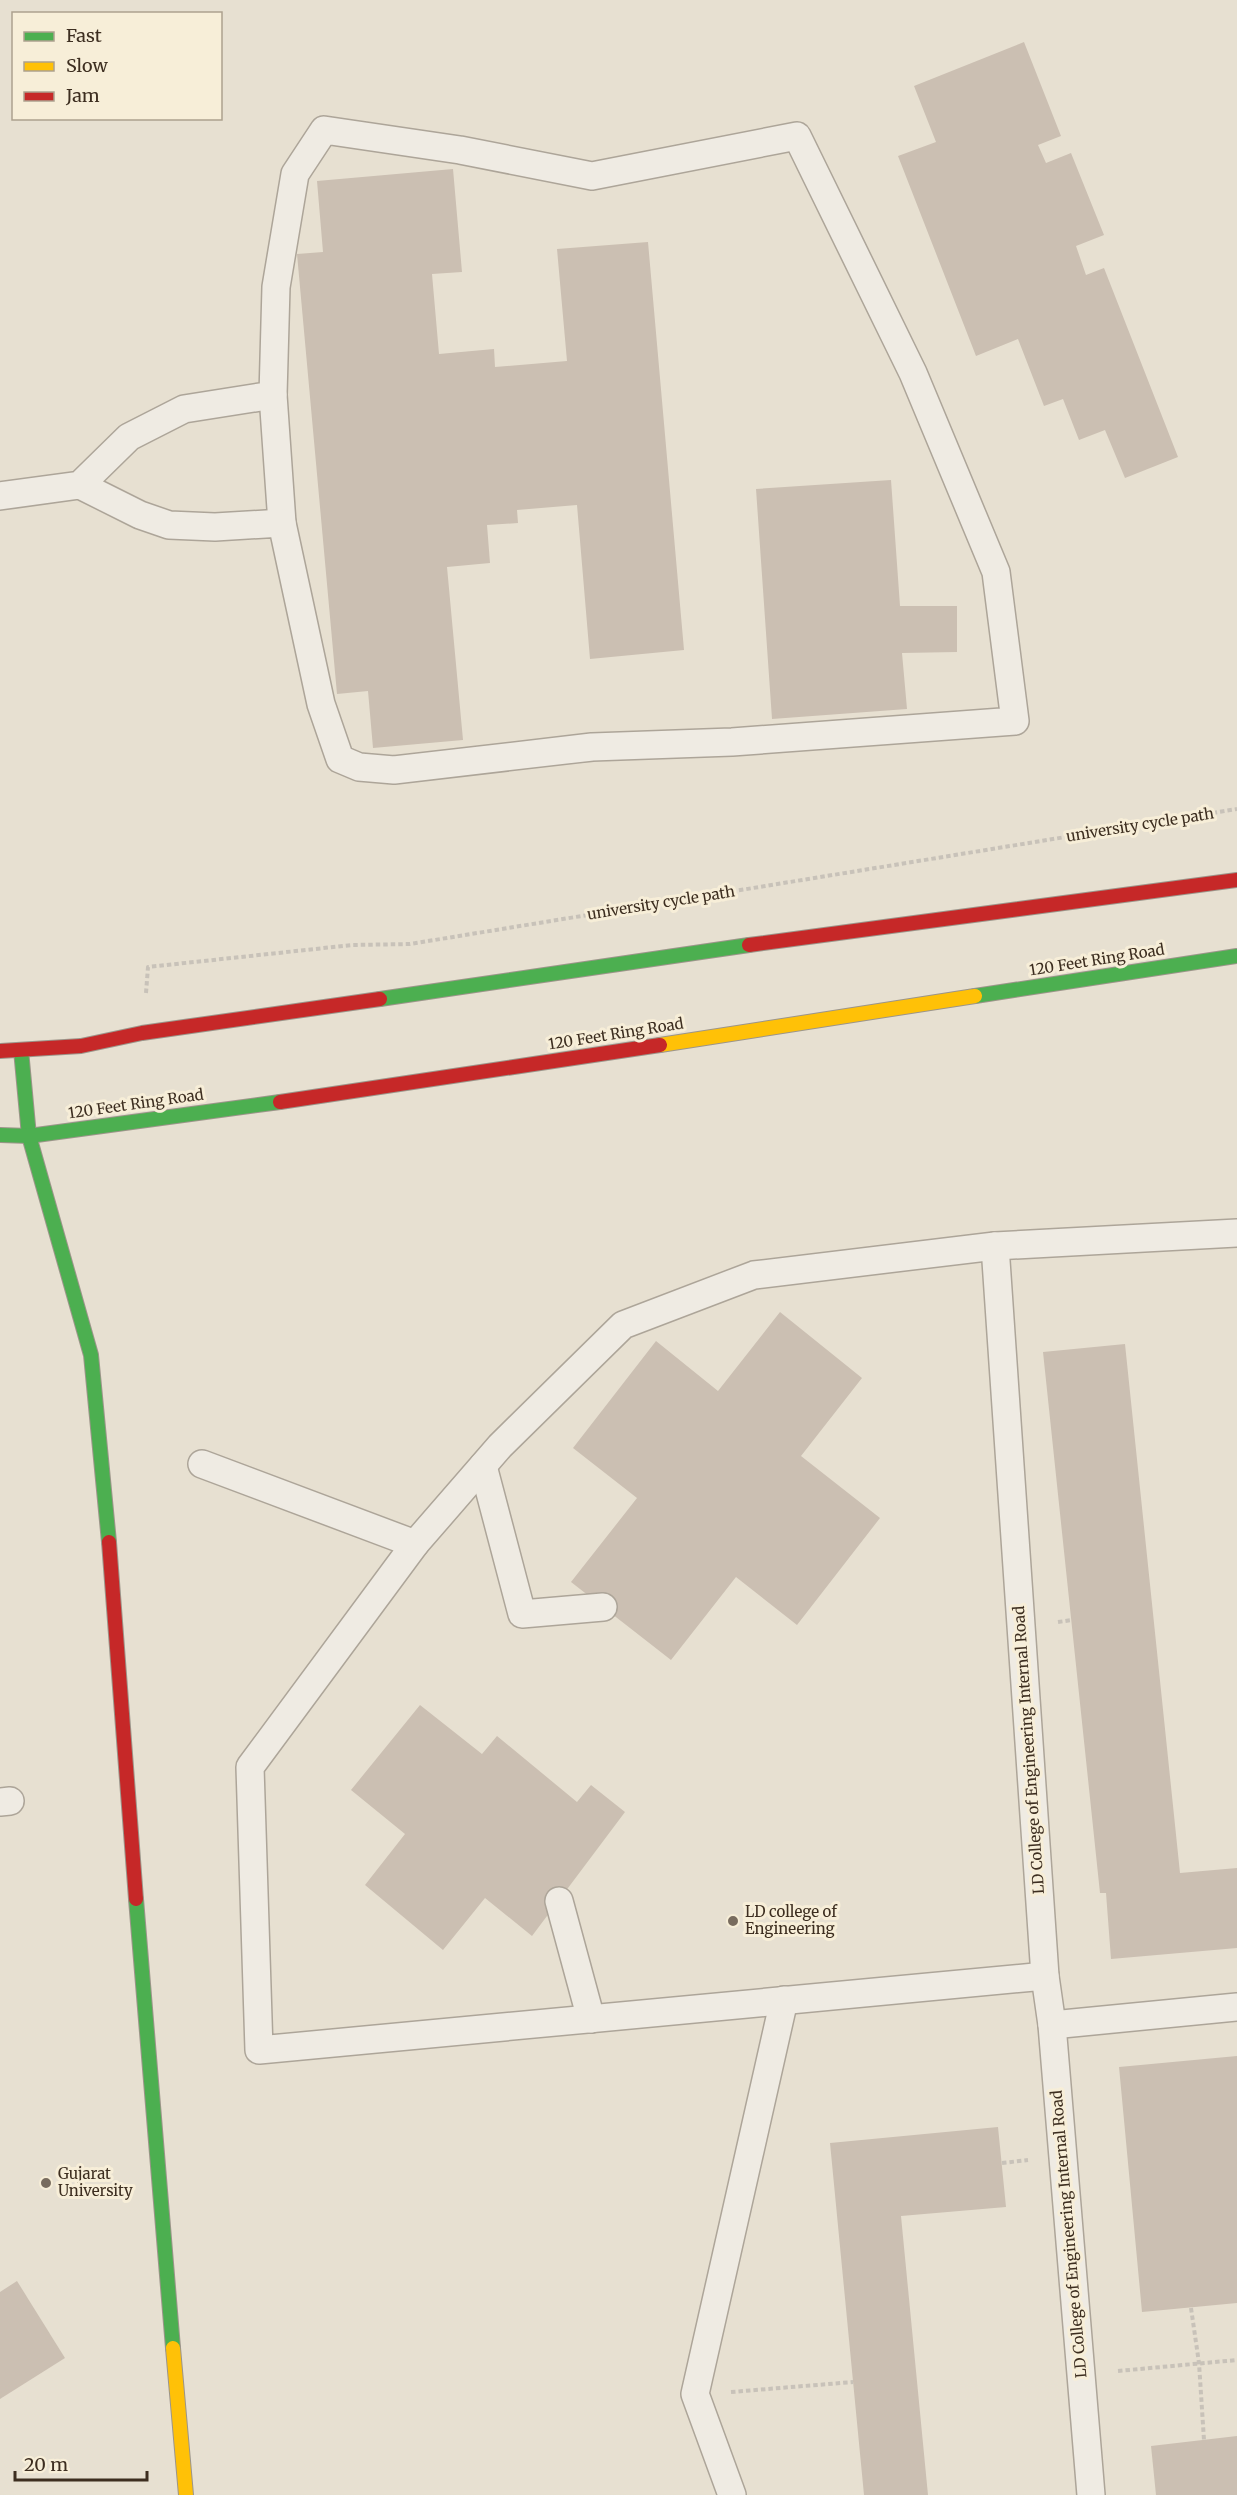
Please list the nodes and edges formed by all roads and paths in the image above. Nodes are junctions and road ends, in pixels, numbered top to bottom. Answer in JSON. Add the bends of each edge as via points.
{"nodes":[{"id":1,"x":273,"y":395,"type":"junction"},
{"id":2,"x":80,"y":485,"type":"junction"},
{"id":3,"x":0,"y":496,"type":"edge"},
{"id":4,"x":282,"y":523,"type":"junction"},
{"id":5,"x":1237,"y":810,"type":"edge"},
{"id":6,"x":1237,"y":880,"type":"edge"},
{"id":7,"x":1237,"y":956,"type":"edge"},
{"id":8,"x":142,"y":1033,"type":"junction"},
{"id":9,"x":21,"y":1050,"type":"junction"},
{"id":10,"x":0,"y":1051,"type":"edge"},
{"id":11,"x":0,"y":1135,"type":"edge"},
{"id":12,"x":29,"y":1136,"type":"junction"},
{"id":13,"x":1237,"y":1233,"type":"edge"},
{"id":14,"x":995,"y":1246,"type":"junction"},
{"id":15,"x":202,"y":1464,"type":"dead end"},
{"id":16,"x":483,"y":1467,"type":"junction"},
{"id":17,"x":415,"y":1544,"type":"junction"},
{"id":18,"x":603,"y":1607,"type":"dead end"},
{"id":19,"x":558,"y":1901,"type":"dead end"},
{"id":20,"x":1045,"y":1976,"type":"junction"},
{"id":21,"x":784,"y":2000,"type":"junction"},
{"id":22,"x":1237,"y":2007,"type":"edge"},
{"id":23,"x":591,"y":2019,"type":"junction"},
{"id":24,"x":1052,"y":2025,"type":"junction"},
{"id":25,"x":1191,"y":2308,"type":"dead end"},
{"id":26,"x":1237,"y":2360,"type":"edge"},
{"id":27,"x":1199,"y":2363,"type":"junction"},
{"id":28,"x":1081,"y":2374,"type":"junction"},
{"id":29,"x":853,"y":2382,"type":"dead end"},
{"id":30,"x":695,"y":2395,"type":"junction"},
{"id":31,"x":1204,"y":2440,"type":"dead end"},
{"id":32,"x":186,"y":2495,"type":"edge"},
{"id":33,"x":732,"y":2495,"type":"edge"},
{"id":34,"x":1091,"y":2495,"type":"edge"}],
"edges":[{"from":1,"to":2,"type":"lane","via":[[184,409],[129,437]]},
{"from":1,"to":4,"type":"lane"},
{"from":1,"to":4,"type":"lane","via":[[276,287],[295,174],[324,130],[459,150],[592,176],[796,136],[913,373],[996,572],[1015,721],[732,742],[592,747],[394,770],[359,767],[340,759],[321,704]]},
{"from":2,"to":3,"type":"lane"},
{"from":2,"to":4,"type":"lane","via":[[169,525]]},
{"from":5,"to":8,"type":"path","name":"university cycle path","via":[[410,944],[352,945],[148,967]]},
{"from":6,"to":8,"type":"main road","via":[[843,931]]},
{"from":7,"to":12,"type":"main road","name":"120 Feet Ring Road","via":[[374,1089]]},
{"from":8,"to":9,"type":"main road","via":[[81,1046]]},
{"from":9,"to":10,"type":"main road"},
{"from":9,"to":12,"type":"main road"},
{"from":11,"to":12,"type":"main road","name":"120 Feet Ring Road"},
{"from":12,"to":32,"type":"main road","via":[[91,1355],[114,1593],[150,2084]]},
{"from":13,"to":14,"type":"lane"},
{"from":14,"to":16,"type":"lane","via":[[754,1275],[623,1325]]},
{"from":14,"to":20,"type":"lane","name":"LD College of Engineering Internal Road"},
{"from":15,"to":17,"type":"lane"},
{"from":16,"to":17,"type":"lane"},
{"from":16,"to":18,"type":"lane","via":[[522,1614]]},
{"from":17,"to":23,"type":"lane","via":[[250,1767],[259,2050]]},
{"from":19,"to":23,"type":"lane"},
{"from":20,"to":21,"type":"lane"},
{"from":20,"to":24,"type":"lane","name":"LD College of Engineering Internal Road"},
{"from":21,"to":23,"type":"lane"},
{"from":21,"to":30,"type":"lane"},
{"from":22,"to":24,"type":"lane"},
{"from":24,"to":28,"type":"lane","name":"LD College of Engineering Internal Road"},
{"from":25,"to":27,"type":"path"},
{"from":26,"to":27,"type":"path"},
{"from":27,"to":28,"type":"path"},
{"from":27,"to":31,"type":"path"},
{"from":28,"to":34,"type":"lane","name":"LD College of Engineering Internal Road"},
{"from":29,"to":30,"type":"path"},
{"from":30,"to":33,"type":"lane"}]}
